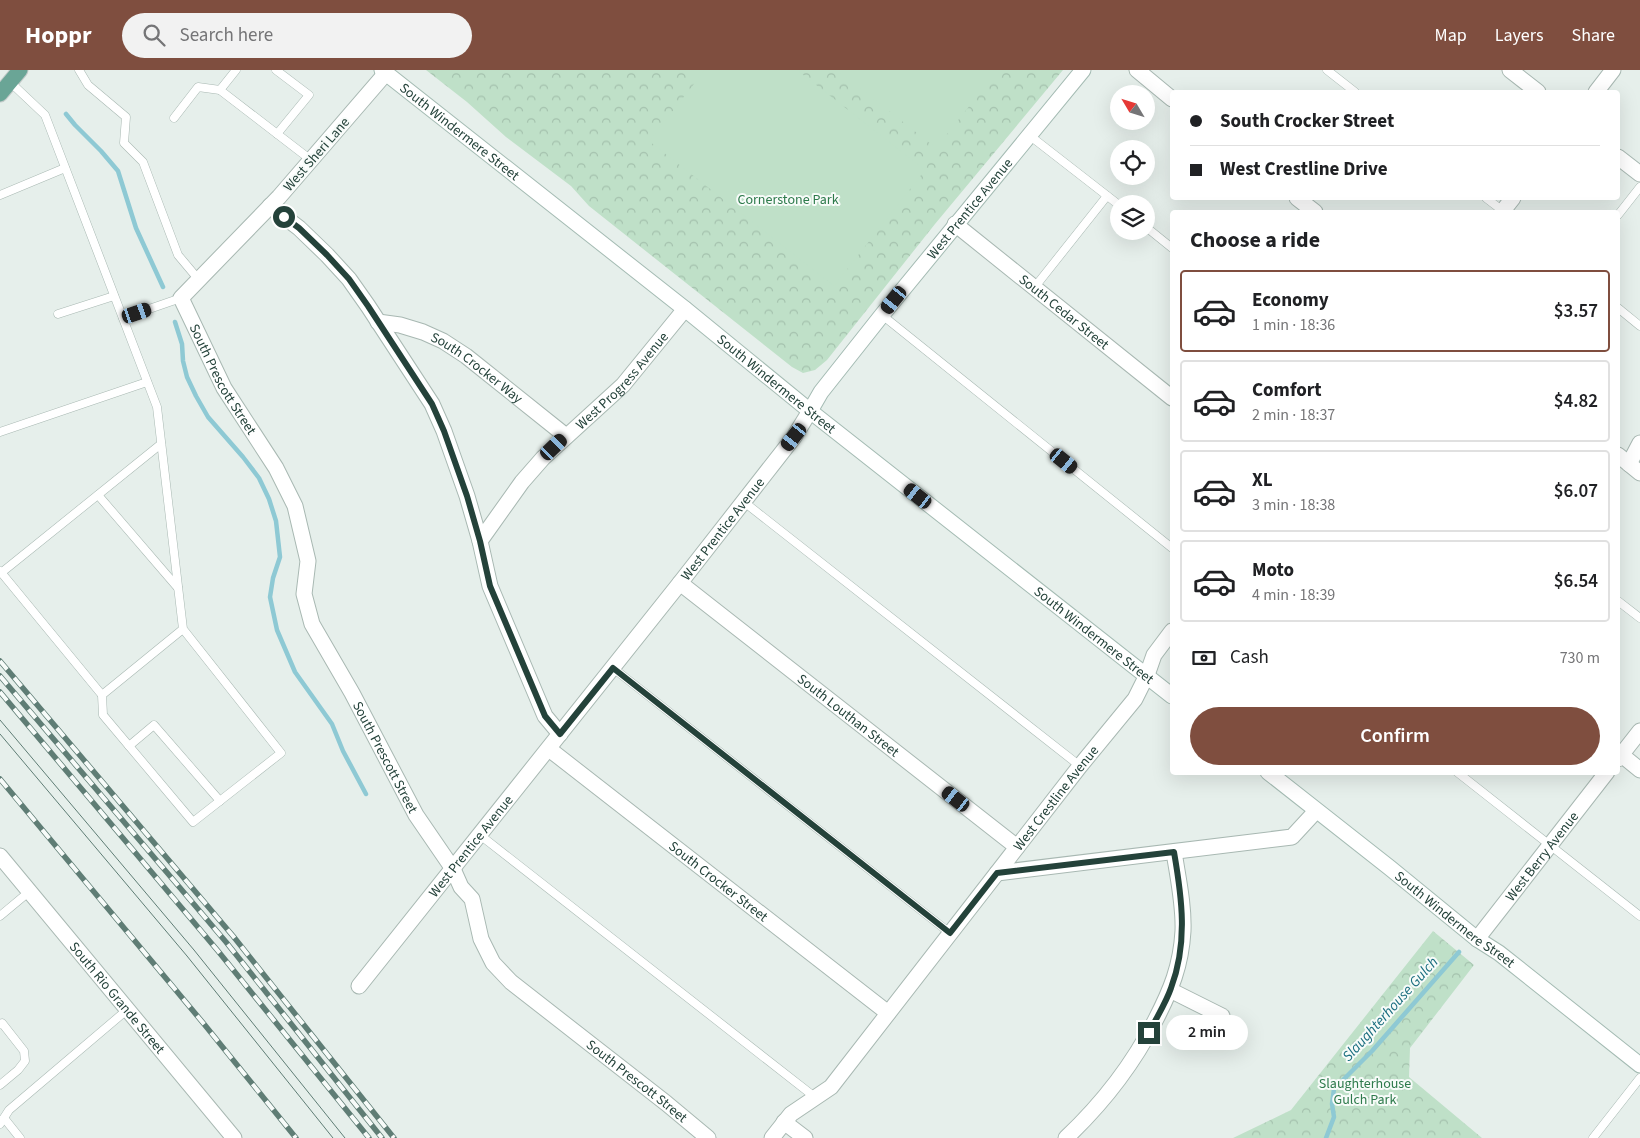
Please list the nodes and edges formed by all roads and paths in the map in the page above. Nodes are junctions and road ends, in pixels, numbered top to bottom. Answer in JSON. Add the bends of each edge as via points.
{"nodes":[{"id":1,"x":20,"y":70,"type":"edge"},
{"id":2,"x":79,"y":70,"type":"edge"},
{"id":3,"x":236,"y":70,"type":"edge"},
{"id":4,"x":276,"y":70,"type":"edge"},
{"id":5,"x":1083,"y":70,"type":"edge"},
{"id":6,"x":1137,"y":70,"type":"edge"},
{"id":7,"x":1327,"y":70,"type":"edge"},
{"id":8,"x":1510,"y":70,"type":"edge"},
{"id":9,"x":1614,"y":70,"type":"edge"},
{"id":10,"x":387,"y":71,"type":"edge"},
{"id":11,"x":5,"y":88,"type":"edge"},
{"id":12,"x":220,"y":90,"type":"junction"},
{"id":13,"x":1352,"y":90,"type":"edge"},
{"id":14,"x":1535,"y":90,"type":"edge"},
{"id":15,"x":1598,"y":90,"type":"edge"},
{"id":16,"x":1170,"y":96,"type":"edge"},
{"id":17,"x":174,"y":118,"type":"dead end"},
{"id":18,"x":277,"y":134,"type":"junction"},
{"id":19,"x":1029,"y":135,"type":"junction"},
{"id":20,"x":1620,"y":159,"type":"edge"},
{"id":21,"x":311,"y":160,"type":"junction"},
{"id":22,"x":65,"y":168,"type":"junction"},
{"id":23,"x":1640,"y":174,"type":"edge"},
{"id":24,"x":1640,"y":187,"type":"edge"},
{"id":25,"x":0,"y":195,"type":"edge"},
{"id":26,"x":1107,"y":196,"type":"junction"},
{"id":27,"x":1110,"y":198,"type":"edge"},
{"id":28,"x":1300,"y":200,"type":"edge"},
{"id":29,"x":1488,"y":200,"type":"edge"},
{"id":30,"x":1512,"y":200,"type":"edge"},
{"id":31,"x":270,"y":206,"type":"junction"},
{"id":32,"x":1312,"y":210,"type":"edge"},
{"id":33,"x":1500,"y":210,"type":"edge"},
{"id":34,"x":1504,"y":210,"type":"edge"},
{"id":35,"x":1620,"y":213,"type":"edge"},
{"id":36,"x":955,"y":224,"type":"junction"},
{"id":37,"x":1155,"y":234,"type":"edge"},
{"id":38,"x":1170,"y":246,"type":"edge"},
{"id":39,"x":199,"y":280,"type":"junction"},
{"id":40,"x":1034,"y":288,"type":"junction"},
{"id":41,"x":114,"y":296,"type":"junction"},
{"id":42,"x":181,"y":298,"type":"junction"},
{"id":43,"x":685,"y":309,"type":"junction"},
{"id":44,"x":1620,"y":310,"type":"edge"},
{"id":45,"x":58,"y":314,"type":"dead end"},
{"id":46,"x":882,"y":314,"type":"junction"},
{"id":47,"x":123,"y":318,"type":"junction"},
{"id":48,"x":378,"y":322,"type":"junction"},
{"id":49,"x":1640,"y":326,"type":"edge"},
{"id":50,"x":147,"y":382,"type":"junction"},
{"id":51,"x":1170,"y":396,"type":"edge"},
{"id":52,"x":810,"y":411,"type":"junction"},
{"id":53,"x":0,"y":432,"type":"edge"},
{"id":54,"x":566,"y":436,"type":"junction"},
{"id":55,"x":1640,"y":443,"type":"edge"},
{"id":56,"x":162,"y":444,"type":"junction"},
{"id":57,"x":1629,"y":464,"type":"edge"},
{"id":58,"x":98,"y":495,"type":"junction"},
{"id":59,"x":744,"y":502,"type":"junction"},
{"id":60,"x":480,"y":541,"type":"junction"},
{"id":61,"x":1170,"y":546,"type":"edge"},
{"id":62,"x":1,"y":572,"type":"edge"},
{"id":63,"x":680,"y":584,"type":"junction"},
{"id":64,"x":178,"y":588,"type":"junction"},
{"id":65,"x":1620,"y":603,"type":"edge"},
{"id":66,"x":1640,"y":618,"type":"edge"},
{"id":67,"x":183,"y":629,"type":"junction"},
{"id":68,"x":1170,"y":634,"type":"edge"},
{"id":69,"x":613,"y":668,"type":"junction"},
{"id":70,"x":1147,"y":675,"type":"junction"},
{"id":71,"x":1170,"y":694,"type":"edge"},
{"id":72,"x":102,"y":695,"type":"junction"},
{"id":73,"x":1640,"y":731,"type":"edge"},
{"id":74,"x":560,"y":734,"type":"junction"},
{"id":75,"x":129,"y":746,"type":"junction"},
{"id":76,"x":549,"y":749,"type":"junction"},
{"id":77,"x":1620,"y":755,"type":"edge"},
{"id":78,"x":1620,"y":757,"type":"edge"},
{"id":79,"x":1080,"y":766,"type":"junction"},
{"id":80,"x":1640,"y":770,"type":"edge"},
{"id":81,"x":1272,"y":775,"type":"edge"},
{"id":82,"x":1462,"y":775,"type":"edge"},
{"id":83,"x":1605,"y":775,"type":"edge"},
{"id":84,"x":220,"y":801,"type":"junction"},
{"id":85,"x":1316,"y":811,"type":"junction"},
{"id":86,"x":480,"y":836,"type":"junction"},
{"id":87,"x":1550,"y":845,"type":"junction"},
{"id":88,"x":1017,"y":846,"type":"junction"},
{"id":89,"x":1174,"y":852,"type":"junction"},
{"id":90,"x":0,"y":856,"type":"edge"},
{"id":91,"x":453,"y":869,"type":"junction"},
{"id":92,"x":997,"y":873,"type":"junction"},
{"id":93,"x":30,"y":891,"type":"junction"},
{"id":94,"x":0,"y":916,"type":"edge"},
{"id":95,"x":1640,"y":916,"type":"edge"},
{"id":96,"x":950,"y":933,"type":"junction"},
{"id":97,"x":1477,"y":940,"type":"junction"},
{"id":98,"x":360,"y":986,"type":"dead end"},
{"id":99,"x":1170,"y":990,"type":"junction"},
{"id":100,"x":128,"y":1009,"type":"junction"},
{"id":101,"x":888,"y":1013,"type":"junction"},
{"id":102,"x":1222,"y":1016,"type":"dead end"},
{"id":103,"x":1,"y":1022,"type":"edge"},
{"id":104,"x":1640,"y":1065,"type":"edge"},
{"id":105,"x":1640,"y":1078,"type":"edge"},
{"id":106,"x":0,"y":1085,"type":"edge"},
{"id":107,"x":816,"y":1098,"type":"junction"},
{"id":108,"x":2,"y":1121,"type":"edge"},
{"id":109,"x":784,"y":1122,"type":"junction"},
{"id":110,"x":20,"y":1138,"type":"edge"},
{"id":111,"x":234,"y":1138,"type":"edge"},
{"id":112,"x":708,"y":1138,"type":"edge"},
{"id":113,"x":772,"y":1138,"type":"edge"},
{"id":114,"x":805,"y":1138,"type":"edge"},
{"id":115,"x":1066,"y":1138,"type":"edge"},
{"id":116,"x":1593,"y":1138,"type":"edge"}],
"edges":[{"from":1,"to":11,"type":"main road"},
{"from":2,"to":39,"type":"lane","via":[[88,85],[126,117],[124,143],[143,162],[178,255]]},
{"from":3,"to":12,"type":"lane"},
{"from":4,"to":18,"type":"lane","via":[[309,95]]},
{"from":5,"to":19,"type":"street","name":"West Prentice Avenue"},
{"from":6,"to":16,"type":"street"},
{"from":7,"to":13,"type":"lane"},
{"from":8,"to":14,"type":"street"},
{"from":9,"to":15,"type":"street"},
{"from":10,"to":21,"type":"street","name":"West Sheri Lane"},
{"from":10,"to":43,"type":"street","name":"South Windermere Street"},
{"from":11,"to":22,"type":"lane","via":[[45,115]]},
{"from":12,"to":17,"type":"lane","via":[[198,87]]},
{"from":12,"to":18,"type":"lane"},
{"from":18,"to":21,"type":"lane"},
{"from":19,"to":26,"type":"lane"},
{"from":19,"to":36,"type":"street","name":"West Prentice Avenue"},
{"from":20,"to":23,"type":"street"},
{"from":21,"to":31,"type":"street","name":"West Sheri Lane"},
{"from":22,"to":25,"type":"lane"},
{"from":22,"to":41,"type":"lane"},
{"from":24,"to":35,"type":"lane"},
{"from":26,"to":27,"type":"lane"},
{"from":26,"to":40,"type":"lane"},
{"from":28,"to":32,"type":"street"},
{"from":29,"to":33,"type":"lane"},
{"from":30,"to":34,"type":"street"},
{"from":31,"to":39,"type":"street","name":"West Sheri Lane"},
{"from":31,"to":48,"type":"street","via":[[327,255],[349,279]]},
{"from":36,"to":40,"type":"street","name":"South Cedar Street"},
{"from":36,"to":46,"type":"street","name":"West Prentice Avenue"},
{"from":37,"to":38,"type":"lane"},
{"from":39,"to":42,"type":"street","name":"West Sheri Lane"},
{"from":40,"to":51,"type":"street","name":"South Cedar Street"},
{"from":41,"to":45,"type":"lane"},
{"from":41,"to":47,"type":"lane"},
{"from":42,"to":47,"type":"lane"},
{"from":42,"to":91,"type":"street","name":"South Prescott Street","via":[[224,388],[276,468],[295,506],[308,560],[304,594],[312,624],[416,816]]},
{"from":43,"to":52,"type":"street","name":"South Windermere Street"},
{"from":43,"to":54,"type":"street","name":"West Progress Avenue","via":[[623,386]]},
{"from":44,"to":49,"type":"lane"},
{"from":46,"to":52,"type":"street","name":"West Prentice Avenue"},
{"from":46,"to":61,"type":"lane"},
{"from":47,"to":50,"type":"lane"},
{"from":48,"to":54,"type":"street","name":"South Crocker Way","via":[[408,327],[443,341]]},
{"from":48,"to":60,"type":"street","via":[[432,404],[467,496]]},
{"from":50,"to":53,"type":"lane"},
{"from":50,"to":56,"type":"lane","via":[[157,407]]},
{"from":52,"to":59,"type":"street","name":"West Prentice Avenue"},
{"from":52,"to":70,"type":"street","name":"South Windermere Street"},
{"from":54,"to":60,"type":"street","name":"West Progress Avenue","via":[[527,476]]},
{"from":55,"to":57,"type":"street"},
{"from":56,"to":58,"type":"lane"},
{"from":56,"to":64,"type":"lane"},
{"from":58,"to":62,"type":"lane"},
{"from":58,"to":64,"type":"lane"},
{"from":59,"to":63,"type":"street","name":"West Prentice Avenue"},
{"from":59,"to":79,"type":"lane"},
{"from":60,"to":74,"type":"street","via":[[490,586],[545,716]]},
{"from":62,"to":72,"type":"lane"},
{"from":63,"to":69,"type":"street","name":"West Prentice Avenue"},
{"from":63,"to":88,"type":"street","name":"South Louthan Street"},
{"from":64,"to":67,"type":"lane"},
{"from":65,"to":66,"type":"lane"},
{"from":67,"to":72,"type":"lane"},
{"from":67,"to":84,"type":"lane","via":[[281,753]]},
{"from":68,"to":70,"type":"street","name":"West Crestline Avenue","via":[[1154,654]]},
{"from":69,"to":74,"type":"street","name":"West Prentice Avenue"},
{"from":69,"to":96,"type":"lane"},
{"from":70,"to":71,"type":"street","name":"South Windermere Street"},
{"from":70,"to":79,"type":"street","name":"West Crestline Avenue","via":[[1135,699]]},
{"from":72,"to":75,"type":"lane","via":[[103,715]]},
{"from":73,"to":77,"type":"street"},
{"from":74,"to":76,"type":"street","name":"West Prentice Avenue"},
{"from":75,"to":84,"type":"lane","via":[[154,725]]},
{"from":75,"to":84,"type":"lane","via":[[193,822]]},
{"from":76,"to":86,"type":"street","name":"West Prentice Avenue"},
{"from":76,"to":101,"type":"street","name":"South Crocker Street"},
{"from":78,"to":80,"type":"street"},
{"from":79,"to":88,"type":"street","name":"West Crestline Avenue"},
{"from":81,"to":85,"type":"street","name":"South Windermere Street"},
{"from":82,"to":87,"type":"lane"},
{"from":83,"to":87,"type":"street","name":"West Berry Avenue"},
{"from":85,"to":89,"type":"street","via":[[1292,837]]},
{"from":85,"to":97,"type":"street","name":"South Windermere Street"},
{"from":86,"to":91,"type":"street","name":"West Prentice Avenue"},
{"from":86,"to":107,"type":"lane"},
{"from":87,"to":95,"type":"lane"},
{"from":87,"to":97,"type":"street","name":"West Berry Avenue"},
{"from":88,"to":92,"type":"street","name":"West Crestline Avenue"},
{"from":89,"to":92,"type":"street"},
{"from":89,"to":99,"type":"street","via":[[1183,930]]},
{"from":90,"to":93,"type":"street","name":"South Rio Grande Street"},
{"from":91,"to":98,"type":"street","name":"West Prentice Avenue"},
{"from":91,"to":112,"type":"street","name":"South Prescott Street","via":[[461,887],[472,899],[481,939],[493,963],[511,982]]},
{"from":92,"to":96,"type":"street","name":"West Crestline Avenue"},
{"from":93,"to":94,"type":"lane"},
{"from":93,"to":100,"type":"street","name":"South Rio Grande Street"},
{"from":96,"to":101,"type":"street","name":"West Crestline Avenue"},
{"from":97,"to":104,"type":"street","name":"South Windermere Street","via":[[1499,953]]},
{"from":99,"to":102,"type":"street"},
{"from":99,"to":115,"type":"street","via":[[1142,1047],[1125,1072],[1103,1101]]},
{"from":100,"to":108,"type":"lane","via":[[9,1110]]},
{"from":100,"to":111,"type":"street","name":"South Rio Grande Street"},
{"from":101,"to":107,"type":"street","name":"West Crestline Avenue","via":[[831,1087]]},
{"from":103,"to":106,"type":"lane","via":[[24,1051],[25,1061]]},
{"from":105,"to":116,"type":"lane"},
{"from":107,"to":109,"type":"street","name":"West Crestline Avenue"},
{"from":108,"to":110,"type":"lane"},
{"from":109,"to":113,"type":"street","name":"West Crestline Avenue"},
{"from":109,"to":114,"type":"street"}]}
